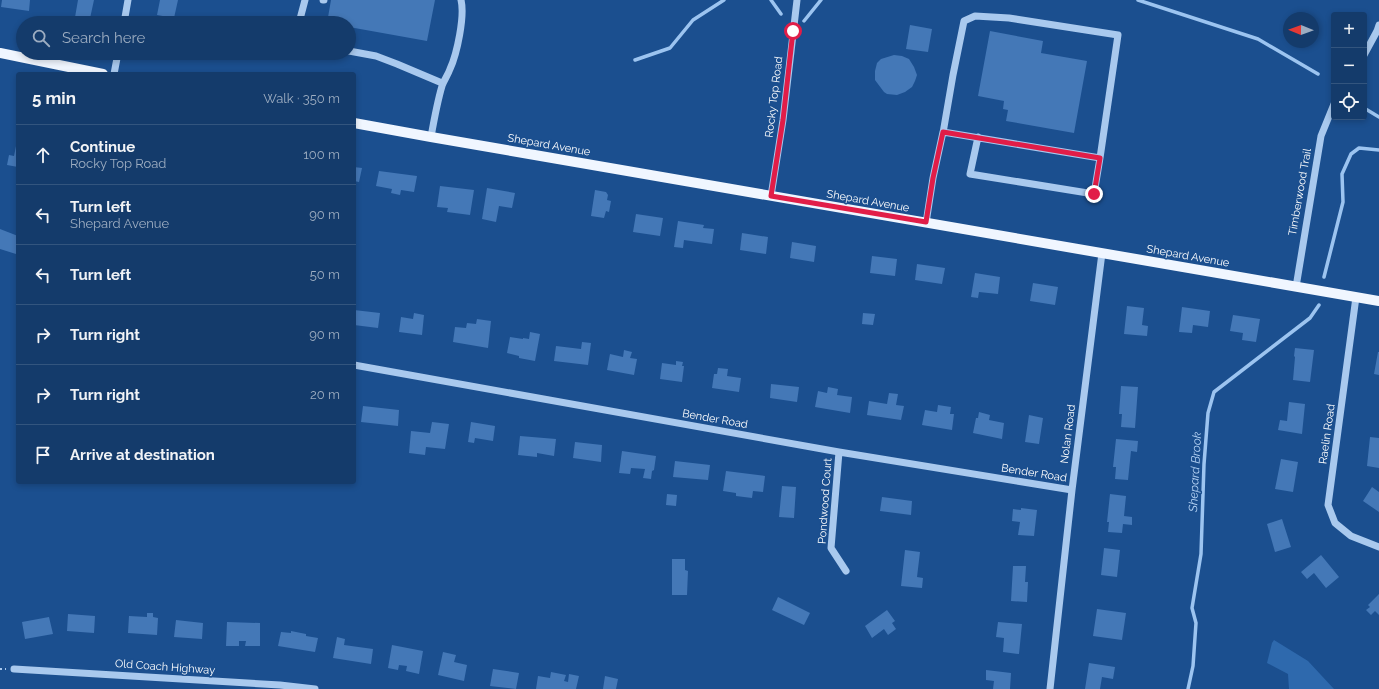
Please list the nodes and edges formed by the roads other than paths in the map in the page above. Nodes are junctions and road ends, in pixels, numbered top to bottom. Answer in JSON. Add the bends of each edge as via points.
{"nodes":[{"id":1,"x":128,"y":0,"type":"edge"},
{"id":2,"x":305,"y":0,"type":"edge"},
{"id":3,"x":461,"y":0,"type":"edge"},
{"id":4,"x":797,"y":0,"type":"edge"},
{"id":5,"x":125,"y":16,"type":"edge"},
{"id":6,"x":301,"y":16,"type":"edge"},
{"id":7,"x":1379,"y":25,"type":"edge"},
{"id":8,"x":1367,"y":49,"type":"edge"},
{"id":9,"x":356,"y":52,"type":"edge"},
{"id":10,"x":0,"y":54,"type":"edge"},
{"id":11,"x":16,"y":57,"type":"edge"},
{"id":12,"x":31,"y":60,"type":"edge"},
{"id":13,"x":117,"y":60,"type":"edge"},
{"id":14,"x":93,"y":72,"type":"edge"},
{"id":15,"x":114,"y":72,"type":"edge"},
{"id":16,"x":442,"y":83,"type":"junction"},
{"id":17,"x":1331,"y":112,"type":"edge"},
{"id":18,"x":356,"y":123,"type":"edge"},
{"id":19,"x":943,"y":133,"type":"junction"},
{"id":20,"x":431,"y":137,"type":"junction"},
{"id":21,"x":978,"y":137,"type":"junction"},
{"id":22,"x":1100,"y":158,"type":"junction"},
{"id":23,"x":771,"y":196,"type":"junction"},
{"id":24,"x":926,"y":222,"type":"junction"},
{"id":25,"x":1102,"y":253,"type":"junction"},
{"id":26,"x":1296,"y":287,"type":"junction"},
{"id":27,"x":1356,"y":297,"type":"junction"},
{"id":28,"x":1379,"y":301,"type":"edge"},
{"id":29,"x":356,"y":365,"type":"edge"},
{"id":30,"x":839,"y":452,"type":"junction"},
{"id":31,"x":1072,"y":490,"type":"junction"},
{"id":32,"x":1379,"y":547,"type":"edge"},
{"id":33,"x":846,"y":571,"type":"dead end"},
{"id":34,"x":14,"y":669,"type":"dead end"},
{"id":35,"x":315,"y":689,"type":"edge"},
{"id":36,"x":1050,"y":689,"type":"edge"}],
"edges":[{"from":1,"to":5,"type":"street"},
{"from":2,"to":6,"type":"street"},
{"from":3,"to":16,"type":"street","via":[[463,8],[458,47],[451,69]]},
{"from":4,"to":23,"type":"street","name":"Rocky Top Road"},
{"from":7,"to":8,"type":"street"},
{"from":9,"to":16,"type":"street","via":[[376,56]]},
{"from":10,"to":11,"type":"main road"},
{"from":12,"to":14,"type":"main road"},
{"from":13,"to":15,"type":"street"},
{"from":16,"to":20,"type":"street"},
{"from":17,"to":26,"type":"street","name":"Timberwood Trail","via":[[1322,136]]},
{"from":18,"to":20,"type":"main road","name":"Shepard Avenue"},
{"from":19,"to":21,"type":"street"},
{"from":19,"to":22,"type":"street","via":[[964,21],[975,16],[1009,18],[1118,35]]},
{"from":19,"to":24,"type":"street"},
{"from":20,"to":23,"type":"main road","name":"Shepard Avenue"},
{"from":21,"to":22,"type":"street"},
{"from":21,"to":22,"type":"street","via":[[970,174],[1094,194]]},
{"from":23,"to":24,"type":"main road","name":"Shepard Avenue"},
{"from":24,"to":25,"type":"main road","name":"Shepard Avenue"},
{"from":25,"to":26,"type":"main road","name":"Shepard Avenue"},
{"from":25,"to":31,"type":"street","name":"Nolan Road"},
{"from":26,"to":27,"type":"main road","name":"Shepard Avenue"},
{"from":27,"to":28,"type":"main road","name":"Shepard Avenue"},
{"from":27,"to":32,"type":"street","name":"Raelin Road","via":[[1328,505],[1335,523],[1351,536]]},
{"from":29,"to":30,"type":"street","name":"Bender Road"},
{"from":30,"to":31,"type":"street","name":"Bender Road"},
{"from":30,"to":33,"type":"street","name":"Pondwood Court","via":[[831,548]]},
{"from":31,"to":36,"type":"street","name":"Nolan Road"},
{"from":34,"to":35,"type":"street","name":"Old Coach Highway"}]}
